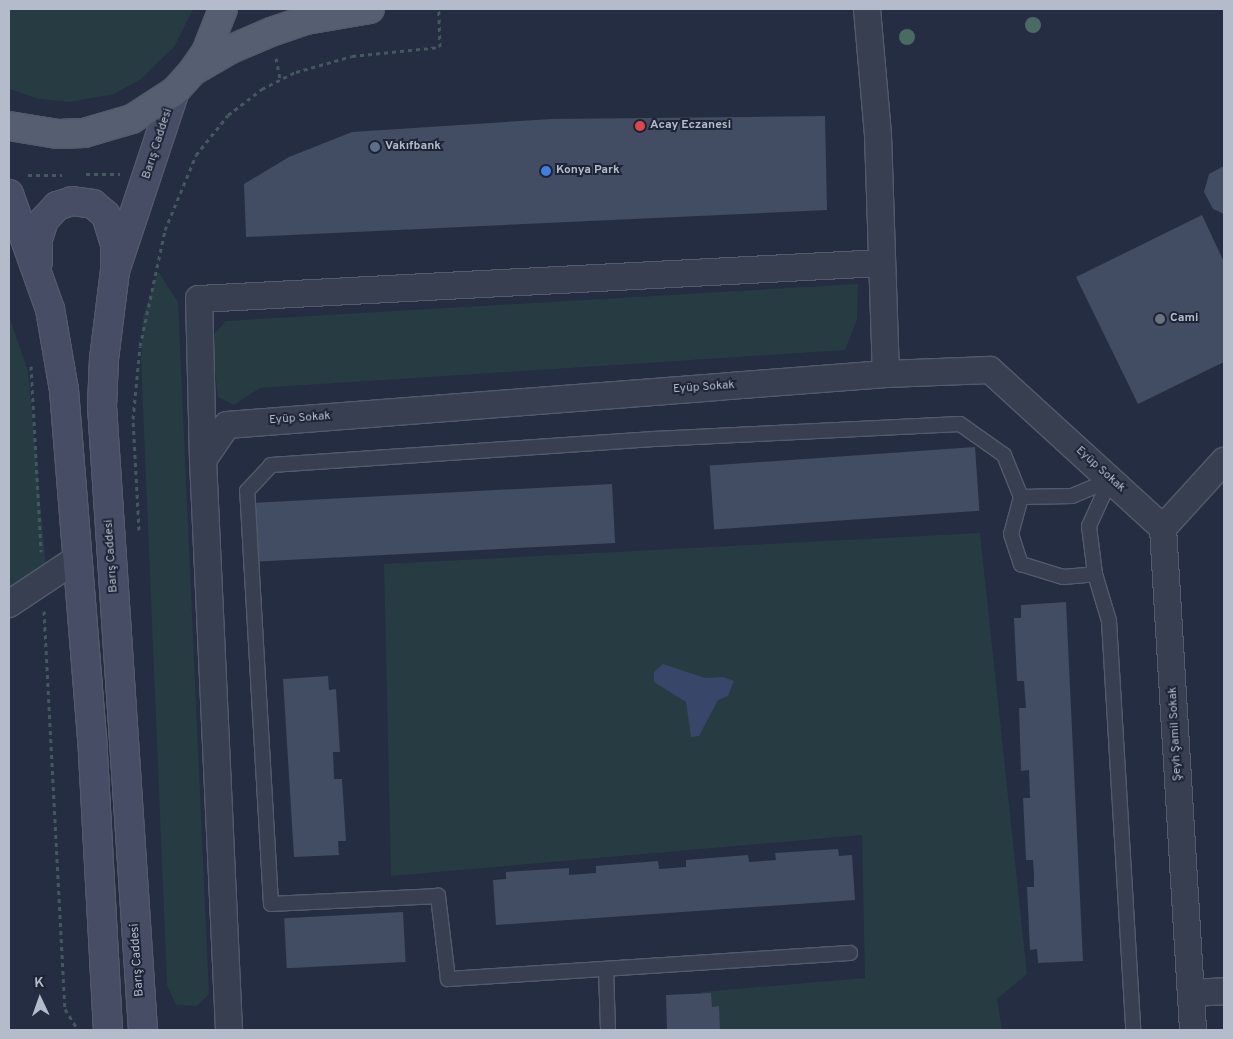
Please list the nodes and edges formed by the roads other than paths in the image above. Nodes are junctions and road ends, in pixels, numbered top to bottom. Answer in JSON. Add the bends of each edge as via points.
{"nodes":[{"id":1,"x":223,"y":9,"type":"edge"},
{"id":2,"x":370,"y":9,"type":"edge"},
{"id":3,"x":867,"y":9,"type":"edge"},
{"id":4,"x":183,"y":81,"type":"junction"},
{"id":5,"x":9,"y":126,"type":"edge"},
{"id":6,"x":9,"y":194,"type":"edge"},
{"id":7,"x":882,"y":263,"type":"junction"},
{"id":8,"x":115,"y":271,"type":"junction"},
{"id":9,"x":39,"y":274,"type":"junction"},
{"id":10,"x":886,"y":374,"type":"junction"},
{"id":11,"x":203,"y":460,"type":"junction"},
{"id":12,"x":1224,"y":461,"type":"edge"},
{"id":13,"x":1110,"y":480,"type":"junction"},
{"id":14,"x":1021,"y":496,"type":"junction"},
{"id":15,"x":1164,"y":528,"type":"junction"},
{"id":16,"x":75,"y":560,"type":"junction"},
{"id":17,"x":1095,"y":574,"type":"junction"},
{"id":18,"x":9,"y":604,"type":"edge"},
{"id":19,"x":850,"y":953,"type":"dead end"},
{"id":20,"x":606,"y":969,"type":"junction"},
{"id":21,"x":1224,"y":991,"type":"edge"},
{"id":22,"x":1191,"y":993,"type":"junction"},
{"id":23,"x":108,"y":1030,"type":"edge"},
{"id":24,"x":143,"y":1030,"type":"edge"},
{"id":25,"x":229,"y":1030,"type":"edge"},
{"id":26,"x":608,"y":1030,"type":"edge"},
{"id":27,"x":1133,"y":1030,"type":"edge"},
{"id":28,"x":1193,"y":1030,"type":"edge"}],
"edges":[{"from":1,"to":4,"type":"main road","via":[[209,44]]},
{"from":2,"to":4,"type":"main road","via":[[306,20],[271,32],[229,50]]},
{"from":3,"to":7,"type":"street","via":[[878,136]]},
{"from":4,"to":5,"type":"main road","via":[[147,110],[109,128],[58,134]]},
{"from":4,"to":8,"type":"main road","name":"Barış Caddesi"},
{"from":6,"to":9,"type":"main road"},
{"from":7,"to":10,"type":"street"},
{"from":7,"to":11,"type":"street","via":[[199,298]]},
{"from":8,"to":9,"type":"main road","via":[[115,246],[106,215],[93,204],[72,201],[57,206],[44,220],[38,239]]},
{"from":8,"to":24,"type":"main road","name":"Barış Caddesi","via":[[104,359],[102,406]]},
{"from":9,"to":16,"type":"main road","via":[[50,309],[64,390]]},
{"from":10,"to":11,"type":"street","name":"Eyüp Sokak","via":[[227,424]]},
{"from":10,"to":13,"type":"street","name":"Eyüp Sokak","via":[[990,370]]},
{"from":11,"to":25,"type":"street"},
{"from":12,"to":15,"type":"street"},
{"from":13,"to":14,"type":"lane","via":[[1072,496]]},
{"from":13,"to":15,"type":"street","name":"Eyüp Sokak"},
{"from":13,"to":17,"type":"lane","via":[[1089,526]]},
{"from":14,"to":17,"type":"lane","via":[[1011,534],[1021,564],[1063,577]]},
{"from":14,"to":20,"type":"lane","via":[[1004,455],[960,424],[654,439],[271,465],[247,491],[271,904],[438,896],[448,979]]},
{"from":15,"to":22,"type":"street","name":"Şeyh Şamil Sokak"},
{"from":16,"to":18,"type":"street"},
{"from":16,"to":23,"type":"main road","via":[[92,735]]},
{"from":17,"to":27,"type":"lane","via":[[1109,621]]},
{"from":19,"to":20,"type":"lane"},
{"from":20,"to":26,"type":"lane"},
{"from":21,"to":22,"type":"street"},
{"from":22,"to":28,"type":"street","name":"Şeyh Şamil Sokak"}]}
